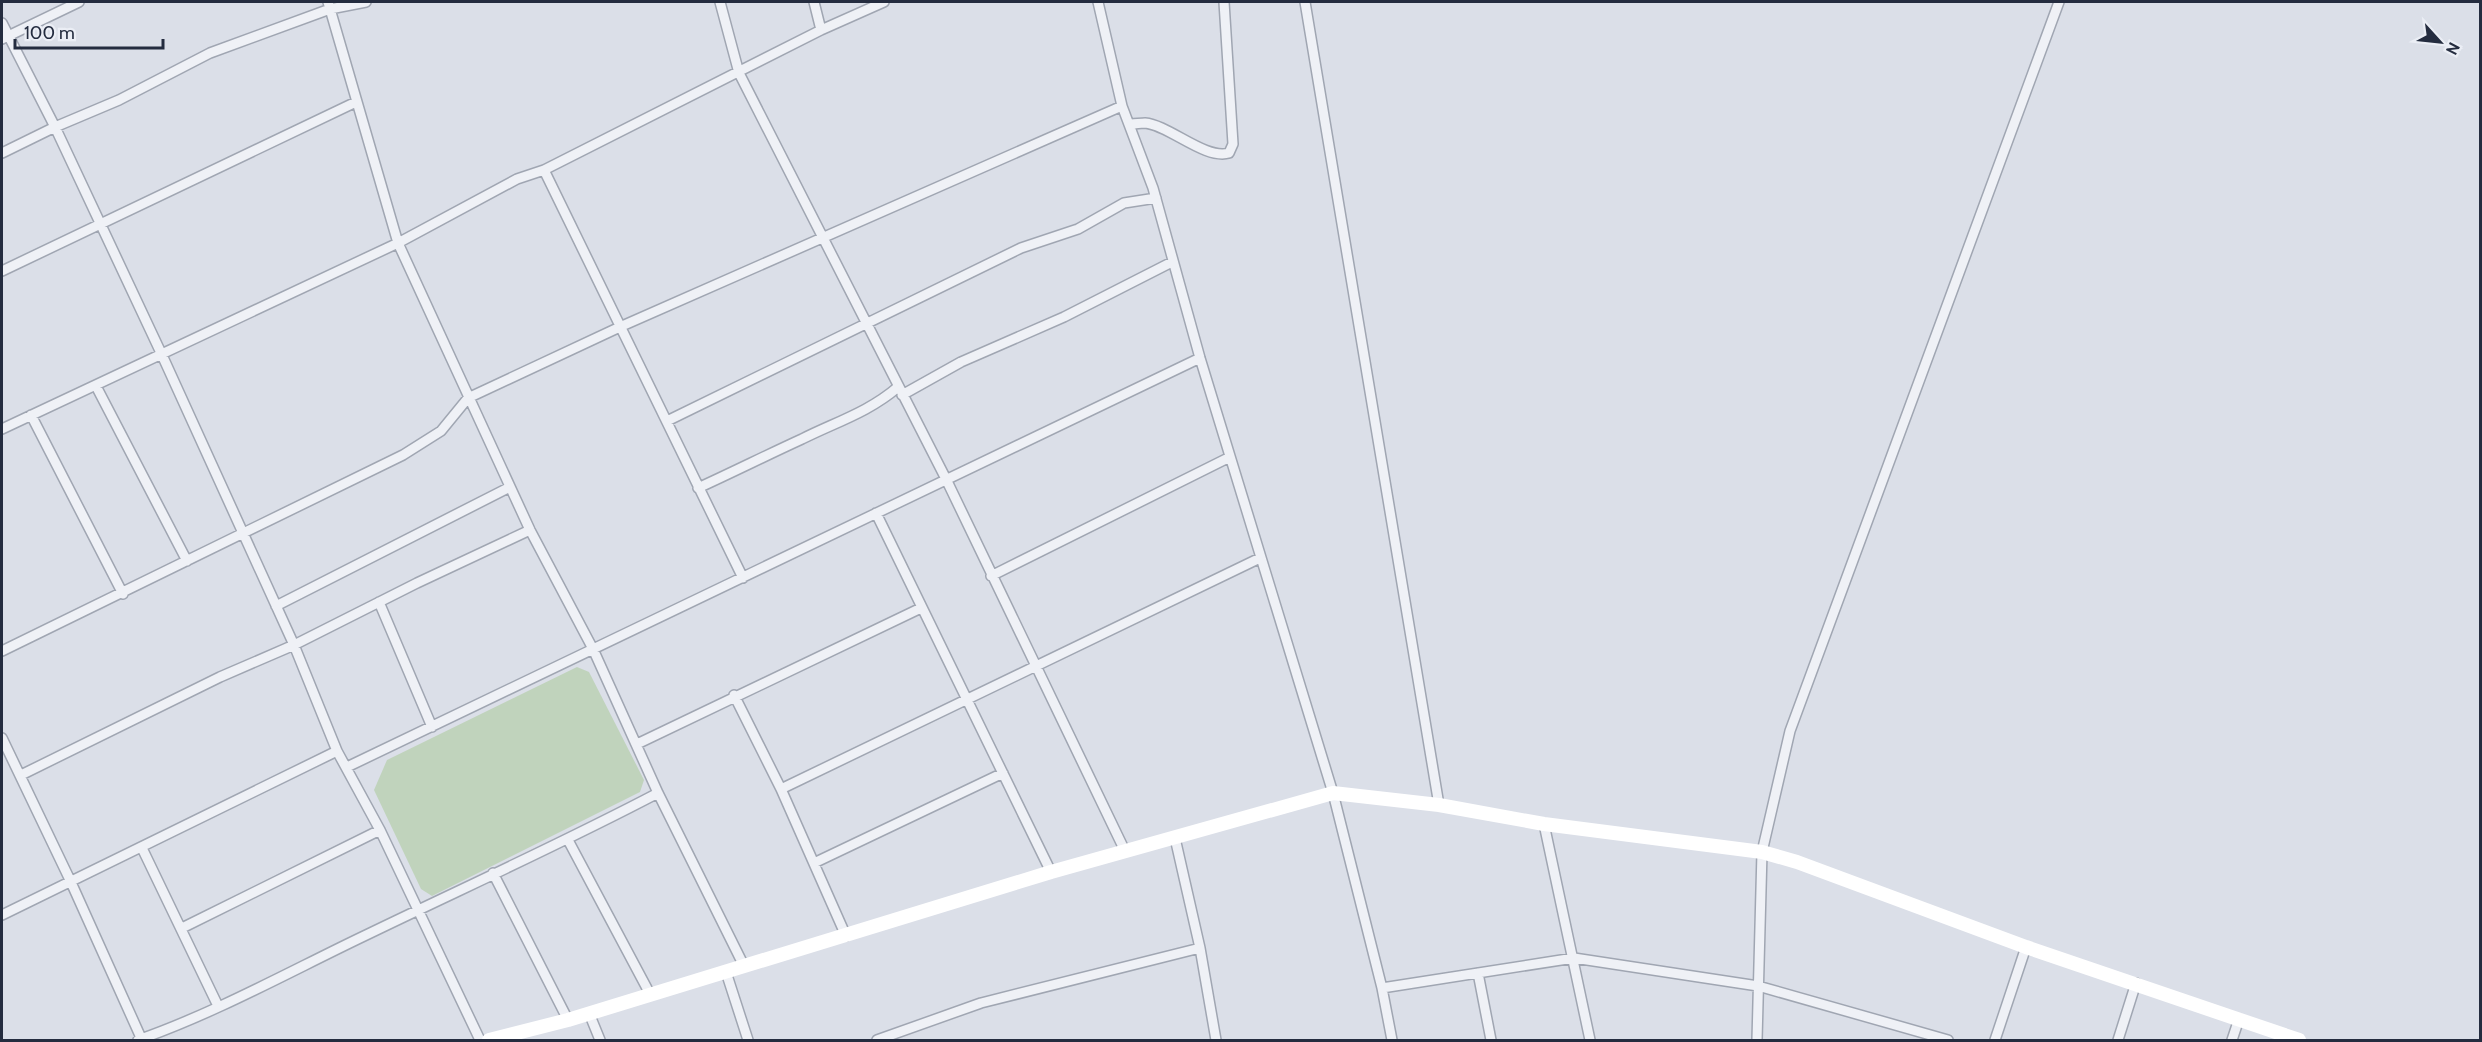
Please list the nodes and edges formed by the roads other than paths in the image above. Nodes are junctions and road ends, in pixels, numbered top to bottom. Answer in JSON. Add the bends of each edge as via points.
{"nodes":[{"id":1,"x":79,"y":2,"type":"edge"},
{"id":2,"x":366,"y":2,"type":"edge"},
{"id":3,"x":720,"y":2,"type":"edge"},
{"id":4,"x":814,"y":2,"type":"edge"},
{"id":5,"x":884,"y":2,"type":"edge"},
{"id":6,"x":1098,"y":2,"type":"edge"},
{"id":7,"x":1224,"y":2,"type":"edge"},
{"id":8,"x":1305,"y":2,"type":"edge"},
{"id":9,"x":2059,"y":2,"type":"edge"},
{"id":10,"x":329,"y":5,"type":"edge"},
{"id":11,"x":2,"y":23,"type":"edge"},
{"id":12,"x":821,"y":30,"type":"junction"},
{"id":13,"x":4,"y":37,"type":"edge"},
{"id":14,"x":739,"y":73,"type":"junction"},
{"id":15,"x":356,"y":102,"type":"junction"},
{"id":16,"x":1122,"y":106,"type":"junction"},
{"id":17,"x":1131,"y":124,"type":"junction"},
{"id":18,"x":55,"y":126,"type":"junction"},
{"id":19,"x":2,"y":153,"type":"edge"},
{"id":20,"x":544,"y":170,"type":"junction"},
{"id":21,"x":1156,"y":198,"type":"junction"},
{"id":22,"x":101,"y":225,"type":"junction"},
{"id":23,"x":822,"y":238,"type":"junction"},
{"id":24,"x":398,"y":243,"type":"junction"},
{"id":25,"x":1172,"y":262,"type":"junction"},
{"id":26,"x":2,"y":271,"type":"edge"},
{"id":27,"x":865,"y":323,"type":"junction"},
{"id":28,"x":622,"y":326,"type":"junction"},
{"id":29,"x":162,"y":355,"type":"junction"},
{"id":30,"x":1200,"y":358,"type":"junction"},
{"id":31,"x":96,"y":386,"type":"junction"},
{"id":32,"x":900,"y":391,"type":"junction"},
{"id":33,"x":468,"y":398,"type":"junction"},
{"id":34,"x":31,"y":415,"type":"junction"},
{"id":35,"x":667,"y":421,"type":"junction"},
{"id":36,"x":2,"y":429,"type":"edge"},
{"id":37,"x":1230,"y":457,"type":"junction"},
{"id":38,"x":946,"y":479,"type":"junction"},
{"id":39,"x":510,"y":487,"type":"junction"},
{"id":40,"x":698,"y":489,"type":"junction"},
{"id":41,"x":876,"y":513,"type":"junction"},
{"id":42,"x":530,"y":530,"type":"junction"},
{"id":43,"x":243,"y":534,"type":"junction"},
{"id":44,"x":1260,"y":558,"type":"junction"},
{"id":45,"x":187,"y":561,"type":"junction"},
{"id":46,"x":991,"y":576,"type":"junction"},
{"id":47,"x":743,"y":578,"type":"junction"},
{"id":48,"x":123,"y":594,"type":"junction"},
{"id":49,"x":379,"y":602,"type":"junction"},
{"id":50,"x":276,"y":606,"type":"junction"},
{"id":51,"x":921,"y":608,"type":"junction"},
{"id":52,"x":294,"y":645,"type":"junction"},
{"id":53,"x":593,"y":649,"type":"junction"},
{"id":54,"x":2,"y":651,"type":"edge"},
{"id":55,"x":1034,"y":666,"type":"junction"},
{"id":56,"x":734,"y":695,"type":"junction"},
{"id":57,"x":968,"y":700,"type":"junction"},
{"id":58,"x":432,"y":727,"type":"junction"},
{"id":59,"x":2,"y":738,"type":"edge"},
{"id":60,"x":637,"y":744,"type":"junction"},
{"id":61,"x":337,"y":751,"type":"junction"},
{"id":62,"x":347,"y":767,"type":"junction"},
{"id":63,"x":1003,"y":773,"type":"junction"},
{"id":64,"x":21,"y":775,"type":"junction"},
{"id":65,"x":781,"y":789,"type":"junction"},
{"id":66,"x":1333,"y":792,"type":"junction"},
{"id":67,"x":658,"y":793,"type":"junction"},
{"id":68,"x":1440,"y":805,"type":"junction"},
{"id":69,"x":1544,"y":824,"type":"junction"},
{"id":70,"x":380,"y":830,"type":"junction"},
{"id":71,"x":1174,"y":838,"type":"junction"},
{"id":72,"x":568,"y":840,"type":"junction"},
{"id":73,"x":142,"y":848,"type":"junction"},
{"id":74,"x":1125,"y":851,"type":"junction"},
{"id":75,"x":1762,"y":852,"type":"junction"},
{"id":76,"x":814,"y":863,"type":"junction"},
{"id":77,"x":1051,"y":872,"type":"junction"},
{"id":78,"x":493,"y":873,"type":"junction"},
{"id":79,"x":70,"y":880,"type":"junction"},
{"id":80,"x":417,"y":910,"type":"junction"},
{"id":81,"x":2,"y":915,"type":"edge"},
{"id":82,"x":182,"y":928,"type":"junction"},
{"id":83,"x":846,"y":936,"type":"junction"},
{"id":84,"x":2026,"y":947,"type":"junction"},
{"id":85,"x":1200,"y":948,"type":"junction"},
{"id":86,"x":1574,"y":958,"type":"junction"},
{"id":87,"x":744,"y":966,"type":"junction"},
{"id":88,"x":726,"y":972,"type":"junction"},
{"id":89,"x":1478,"y":973,"type":"junction"},
{"id":90,"x":2136,"y":983,"type":"junction"},
{"id":91,"x":1758,"y":986,"type":"junction"},
{"id":92,"x":1382,"y":988,"type":"junction"},
{"id":93,"x":650,"y":994,"type":"junction"},
{"id":94,"x":218,"y":1006,"type":"junction"},
{"id":95,"x":589,"y":1013,"type":"junction"},
{"id":96,"x":2239,"y":1019,"type":"junction"},
{"id":97,"x":568,"y":1020,"type":"junction"},
{"id":98,"x":140,"y":1040,"type":"edge"},
{"id":99,"x":490,"y":1040,"type":"edge"},
{"id":100,"x":480,"y":1041,"type":"edge"},
{"id":101,"x":600,"y":1041,"type":"edge"},
{"id":102,"x":748,"y":1041,"type":"edge"},
{"id":103,"x":877,"y":1041,"type":"edge"},
{"id":104,"x":1216,"y":1041,"type":"edge"},
{"id":105,"x":1392,"y":1041,"type":"edge"},
{"id":106,"x":1491,"y":1041,"type":"edge"},
{"id":107,"x":1590,"y":1041,"type":"edge"},
{"id":108,"x":1757,"y":1041,"type":"edge"},
{"id":109,"x":1948,"y":1041,"type":"edge"},
{"id":110,"x":1995,"y":1041,"type":"edge"},
{"id":111,"x":2118,"y":1041,"type":"edge"},
{"id":112,"x":2232,"y":1041,"type":"edge"},
{"id":113,"x":2299,"y":1041,"type":"edge"}],
"edges":[{"from":1,"to":13,"type":"street"},
{"from":2,"to":10,"type":"street"},
{"from":3,"to":14,"type":"street"},
{"from":4,"to":12,"type":"street"},
{"from":5,"to":12,"type":"street"},
{"from":6,"to":16,"type":"street"},
{"from":7,"to":17,"type":"street","via":[[1233,144],[1229,153],[1211,151],[1147,123]]},
{"from":8,"to":68,"type":"street"},
{"from":9,"to":75,"type":"street","via":[[1790,731]]},
{"from":10,"to":15,"type":"street"},
{"from":10,"to":18,"type":"street","via":[[210,53],[119,100]]},
{"from":11,"to":13,"type":"street"},
{"from":12,"to":14,"type":"street"},
{"from":13,"to":18,"type":"street"},
{"from":14,"to":20,"type":"street"},
{"from":14,"to":23,"type":"street"},
{"from":15,"to":22,"type":"street"},
{"from":15,"to":24,"type":"street"},
{"from":16,"to":17,"type":"street"},
{"from":16,"to":23,"type":"street"},
{"from":17,"to":21,"type":"street"},
{"from":18,"to":19,"type":"street"},
{"from":18,"to":22,"type":"street"},
{"from":20,"to":24,"type":"street","via":[[517,179]]},
{"from":20,"to":28,"type":"street"},
{"from":21,"to":25,"type":"street"},
{"from":21,"to":27,"type":"street","via":[[1124,203],[1078,229],[1021,248]]},
{"from":22,"to":26,"type":"street"},
{"from":22,"to":29,"type":"street"},
{"from":23,"to":27,"type":"street"},
{"from":23,"to":28,"type":"street"},
{"from":24,"to":29,"type":"street"},
{"from":24,"to":33,"type":"street"},
{"from":25,"to":30,"type":"street"},
{"from":25,"to":32,"type":"street","via":[[1064,317]]},
{"from":27,"to":32,"type":"street"},
{"from":27,"to":35,"type":"street"},
{"from":28,"to":33,"type":"street"},
{"from":28,"to":35,"type":"street"},
{"from":29,"to":31,"type":"street"},
{"from":29,"to":43,"type":"street"},
{"from":30,"to":37,"type":"street"},
{"from":30,"to":38,"type":"street"},
{"from":31,"to":34,"type":"street"},
{"from":31,"to":45,"type":"street"},
{"from":32,"to":38,"type":"street"},
{"from":32,"to":40,"type":"street"},
{"from":33,"to":39,"type":"street"},
{"from":33,"to":43,"type":"street","via":[[441,431],[403,455]]},
{"from":34,"to":36,"type":"street"},
{"from":34,"to":48,"type":"street"},
{"from":35,"to":40,"type":"street"},
{"from":37,"to":44,"type":"street"},
{"from":37,"to":46,"type":"street"},
{"from":38,"to":41,"type":"street"},
{"from":38,"to":46,"type":"street"},
{"from":39,"to":42,"type":"street"},
{"from":39,"to":50,"type":"street"},
{"from":40,"to":47,"type":"street"},
{"from":41,"to":47,"type":"street"},
{"from":41,"to":51,"type":"street"},
{"from":42,"to":49,"type":"street"},
{"from":42,"to":53,"type":"street"},
{"from":43,"to":45,"type":"street"},
{"from":43,"to":50,"type":"street"},
{"from":44,"to":55,"type":"street"},
{"from":44,"to":66,"type":"street"},
{"from":45,"to":48,"type":"street"},
{"from":46,"to":55,"type":"street"},
{"from":47,"to":53,"type":"street"},
{"from":48,"to":54,"type":"street"},
{"from":49,"to":52,"type":"street"},
{"from":49,"to":58,"type":"street"},
{"from":50,"to":52,"type":"street"},
{"from":51,"to":56,"type":"street"},
{"from":51,"to":57,"type":"street"},
{"from":52,"to":61,"type":"street"},
{"from":52,"to":64,"type":"street","via":[[220,676]]},
{"from":53,"to":58,"type":"street"},
{"from":53,"to":60,"type":"street"},
{"from":55,"to":57,"type":"street"},
{"from":55,"to":74,"type":"street"},
{"from":56,"to":60,"type":"street"},
{"from":56,"to":65,"type":"street"},
{"from":57,"to":63,"type":"street"},
{"from":57,"to":65,"type":"street"},
{"from":58,"to":62,"type":"street"},
{"from":59,"to":64,"type":"street"},
{"from":60,"to":67,"type":"street"},
{"from":61,"to":62,"type":"street"},
{"from":61,"to":73,"type":"street"},
{"from":62,"to":70,"type":"street"},
{"from":63,"to":76,"type":"street"},
{"from":63,"to":77,"type":"street"},
{"from":64,"to":79,"type":"street"},
{"from":65,"to":76,"type":"street"},
{"from":66,"to":68,"type":"street"},
{"from":66,"to":71,"type":"street"},
{"from":66,"to":92,"type":"street"},
{"from":67,"to":72,"type":"street"},
{"from":67,"to":87,"type":"street"},
{"from":68,"to":69,"type":"street"},
{"from":69,"to":75,"type":"street"},
{"from":69,"to":86,"type":"street"},
{"from":70,"to":80,"type":"street"},
{"from":70,"to":82,"type":"street"},
{"from":71,"to":74,"type":"street"},
{"from":71,"to":85,"type":"street"},
{"from":72,"to":78,"type":"street"},
{"from":72,"to":93,"type":"street"},
{"from":73,"to":79,"type":"street"},
{"from":73,"to":82,"type":"street"},
{"from":74,"to":77,"type":"street"},
{"from":75,"to":84,"type":"street"},
{"from":75,"to":91,"type":"street"},
{"from":76,"to":83,"type":"street"},
{"from":77,"to":83,"type":"street"},
{"from":78,"to":80,"type":"street"},
{"from":78,"to":97,"type":"street"},
{"from":79,"to":81,"type":"street"},
{"from":79,"to":98,"type":"street"},
{"from":80,"to":94,"type":"street"},
{"from":80,"to":100,"type":"street"},
{"from":82,"to":94,"type":"street"},
{"from":83,"to":87,"type":"street"},
{"from":84,"to":90,"type":"street"},
{"from":84,"to":110,"type":"street"},
{"from":85,"to":103,"type":"street","via":[[981,1003]]},
{"from":85,"to":104,"type":"street"},
{"from":86,"to":89,"type":"street"},
{"from":86,"to":91,"type":"street"},
{"from":86,"to":107,"type":"street"},
{"from":87,"to":88,"type":"street"},
{"from":88,"to":93,"type":"street"},
{"from":88,"to":102,"type":"street"},
{"from":89,"to":92,"type":"street"},
{"from":89,"to":106,"type":"street"},
{"from":90,"to":96,"type":"street"},
{"from":90,"to":111,"type":"street"},
{"from":91,"to":108,"type":"street"},
{"from":91,"to":109,"type":"street"},
{"from":92,"to":105,"type":"street"},
{"from":93,"to":95,"type":"street"},
{"from":94,"to":98,"type":"street"},
{"from":95,"to":97,"type":"street"},
{"from":95,"to":101,"type":"street"},
{"from":96,"to":112,"type":"street"},
{"from":96,"to":113,"type":"street"},
{"from":97,"to":99,"type":"street"}]}
